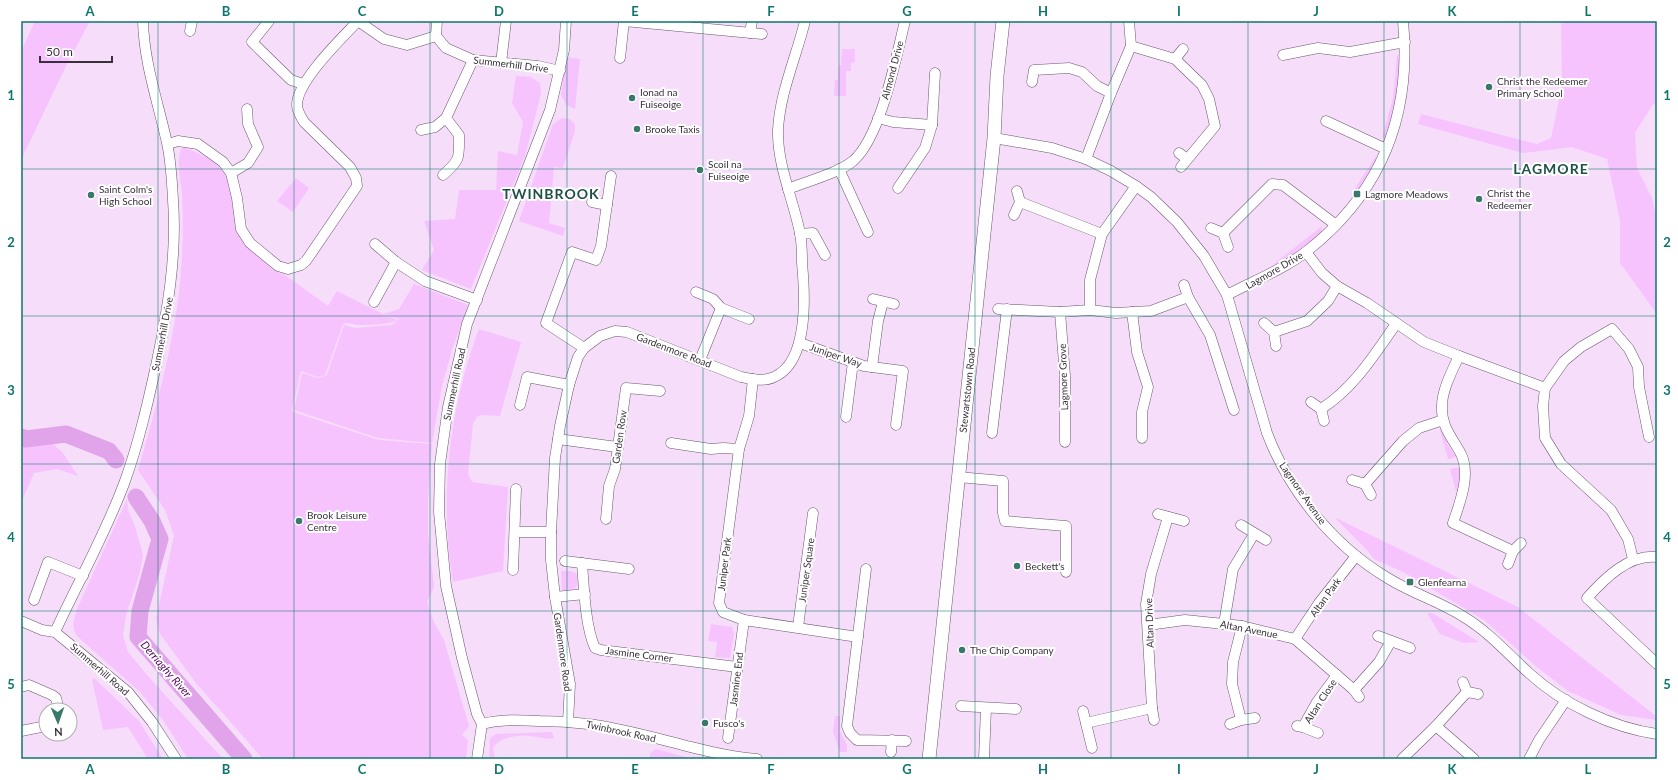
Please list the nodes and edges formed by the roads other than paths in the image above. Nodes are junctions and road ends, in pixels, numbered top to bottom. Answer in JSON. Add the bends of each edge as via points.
{"nodes":[{"id":1,"x":143,"y":21,"type":"edge"},
{"id":2,"x":192,"y":21,"type":"edge"},
{"id":3,"x":269,"y":21,"type":"edge"},
{"id":4,"x":358,"y":21,"type":"edge"},
{"id":5,"x":437,"y":21,"type":"edge"},
{"id":6,"x":506,"y":21,"type":"edge"},
{"id":7,"x":566,"y":21,"type":"edge"},
{"id":8,"x":624,"y":21,"type":"edge"},
{"id":9,"x":752,"y":21,"type":"edge"},
{"id":10,"x":805,"y":21,"type":"edge"},
{"id":11,"x":905,"y":21,"type":"edge"},
{"id":12,"x":1003,"y":21,"type":"edge"},
{"id":13,"x":1129,"y":21,"type":"edge"},
{"id":14,"x":1403,"y":21,"type":"edge"},
{"id":15,"x":190,"y":31,"type":"dead end"},
{"id":16,"x":750,"y":33,"type":"junction"},
{"id":17,"x":762,"y":34,"type":"dead end"},
{"id":18,"x":436,"y":36,"type":"junction"},
{"id":19,"x":1405,"y":42,"type":"junction"},
{"id":20,"x":1131,"y":46,"type":"junction"},
{"id":21,"x":1183,"y":49,"type":"dead end"},
{"id":22,"x":1283,"y":55,"type":"dead end"},
{"id":23,"x":620,"y":58,"type":"dead end"},
{"id":24,"x":1175,"y":59,"type":"junction"},
{"id":25,"x":473,"y":60,"type":"junction"},
{"id":26,"x":501,"y":63,"type":"junction"},
{"id":27,"x":560,"y":71,"type":"junction"},
{"id":28,"x":935,"y":73,"type":"dead end"},
{"id":29,"x":1032,"y":82,"type":"dead end"},
{"id":30,"x":303,"y":84,"type":"junction"},
{"id":31,"x":1111,"y":93,"type":"junction"},
{"id":32,"x":247,"y":109,"type":"dead end"},
{"id":33,"x":446,"y":118,"type":"junction"},
{"id":34,"x":878,"y":118,"type":"junction"},
{"id":35,"x":1326,"y":121,"type":"dead end"},
{"id":36,"x":932,"y":125,"type":"junction"},
{"id":37,"x":422,"y":130,"type":"dead end"},
{"id":38,"x":994,"y":138,"type":"junction"},
{"id":39,"x":168,"y":144,"type":"junction"},
{"id":40,"x":1386,"y":149,"type":"junction"},
{"id":41,"x":1086,"y":159,"type":"junction"},
{"id":42,"x":1182,"y":160,"type":"dead end"},
{"id":43,"x":839,"y":169,"type":"junction"},
{"id":44,"x":231,"y":173,"type":"junction"},
{"id":45,"x":443,"y":175,"type":"dead end"},
{"id":46,"x":611,"y":176,"type":"dead end"},
{"id":47,"x":1136,"y":186,"type":"junction"},
{"id":48,"x":788,"y":188,"type":"junction"},
{"id":49,"x":898,"y":188,"type":"dead end"},
{"id":50,"x":1017,"y":191,"type":"dead end"},
{"id":51,"x":592,"y":202,"type":"dead end"},
{"id":52,"x":1020,"y":202,"type":"junction"},
{"id":53,"x":607,"y":205,"type":"junction"},
{"id":54,"x":1014,"y":215,"type":"dead end"},
{"id":55,"x":1336,"y":225,"type":"junction"},
{"id":56,"x":1211,"y":228,"type":"dead end"},
{"id":57,"x":868,"y":232,"type":"dead end"},
{"id":58,"x":1223,"y":233,"type":"junction"},
{"id":59,"x":800,"y":234,"type":"junction"},
{"id":60,"x":1102,"y":234,"type":"junction"},
{"id":61,"x":374,"y":244,"type":"dead end"},
{"id":62,"x":1228,"y":247,"type":"dead end"},
{"id":63,"x":1306,"y":252,"type":"junction"},
{"id":64,"x":825,"y":255,"type":"dead end"},
{"id":65,"x":396,"y":262,"type":"junction"},
{"id":66,"x":1184,"y":285,"type":"dead end"},
{"id":67,"x":1337,"y":286,"type":"junction"},
{"id":68,"x":696,"y":292,"type":"dead end"},
{"id":69,"x":1227,"y":295,"type":"junction"},
{"id":70,"x":1188,"y":297,"type":"junction"},
{"id":71,"x":477,"y":300,"type":"junction"},
{"id":72,"x":374,"y":302,"type":"dead end"},
{"id":73,"x":894,"y":304,"type":"dead end"},
{"id":74,"x":721,"y":308,"type":"junction"},
{"id":75,"x":1090,"y":310,"type":"junction"},
{"id":76,"x":1060,"y":312,"type":"junction"},
{"id":77,"x":1132,"y":312,"type":"junction"},
{"id":78,"x":749,"y":319,"type":"dead end"},
{"id":79,"x":1264,"y":323,"type":"dead end"},
{"id":80,"x":1396,"y":324,"type":"junction"},
{"id":81,"x":1274,"y":332,"type":"junction"},
{"id":82,"x":800,"y":343,"type":"junction"},
{"id":83,"x":1276,"y":346,"type":"dead end"},
{"id":84,"x":584,"y":348,"type":"junction"},
{"id":85,"x":1459,"y":356,"type":"junction"},
{"id":86,"x":700,"y":360,"type":"junction"},
{"id":87,"x":853,"y":362,"type":"junction"},
{"id":88,"x":872,"y":367,"type":"junction"},
{"id":89,"x":753,"y":379,"type":"junction"},
{"id":90,"x":569,"y":385,"type":"junction"},
{"id":91,"x":1545,"y":388,"type":"junction"},
{"id":92,"x":660,"y":392,"type":"dead end"},
{"id":93,"x":1311,"y":402,"type":"dead end"},
{"id":94,"x":520,"y":404,"type":"dead end"},
{"id":95,"x":1321,"y":409,"type":"junction"},
{"id":96,"x":1234,"y":410,"type":"dead end"},
{"id":97,"x":846,"y":417,"type":"dead end"},
{"id":98,"x":1443,"y":420,"type":"junction"},
{"id":99,"x":1324,"y":421,"type":"dead end"},
{"id":100,"x":896,"y":425,"type":"dead end"},
{"id":101,"x":992,"y":433,"type":"dead end"},
{"id":102,"x":1649,"y":437,"type":"dead end"},
{"id":103,"x":1142,"y":438,"type":"dead end"},
{"id":104,"x":558,"y":439,"type":"junction"},
{"id":105,"x":1065,"y":442,"type":"dead end"},
{"id":106,"x":671,"y":443,"type":"dead end"},
{"id":107,"x":617,"y":447,"type":"junction"},
{"id":108,"x":739,"y":450,"type":"junction"},
{"id":109,"x":958,"y":477,"type":"junction"},
{"id":110,"x":1352,"y":480,"type":"dead end"},
{"id":111,"x":1365,"y":484,"type":"junction"},
{"id":112,"x":516,"y":489,"type":"dead end"},
{"id":113,"x":1370,"y":495,"type":"dead end"},
{"id":114,"x":813,"y":513,"type":"dead end"},
{"id":115,"x":606,"y":519,"type":"dead end"},
{"id":116,"x":1184,"y":521,"type":"dead end"},
{"id":117,"x":1241,"y":525,"type":"dead end"},
{"id":118,"x":515,"y":532,"type":"junction"},
{"id":119,"x":551,"y":532,"type":"junction"},
{"id":120,"x":1254,"y":534,"type":"junction"},
{"id":121,"x":1266,"y":540,"type":"dead end"},
{"id":122,"x":1522,"y":543,"type":"dead end"},
{"id":123,"x":1513,"y":551,"type":"junction"},
{"id":124,"x":1356,"y":556,"type":"junction"},
{"id":125,"x":1657,"y":557,"type":"edge"},
{"id":126,"x":1633,"y":560,"type":"junction"},
{"id":127,"x":565,"y":561,"type":"dead end"},
{"id":128,"x":582,"y":563,"type":"junction"},
{"id":129,"x":1508,"y":564,"type":"dead end"},
{"id":130,"x":866,"y":568,"type":"dead end"},
{"id":131,"x":513,"y":570,"type":"dead end"},
{"id":132,"x":629,"y":570,"type":"dead end"},
{"id":133,"x":1066,"y":572,"type":"dead end"},
{"id":134,"x":83,"y":576,"type":"junction"},
{"id":135,"x":585,"y":594,"type":"junction"},
{"id":136,"x":555,"y":597,"type":"junction"},
{"id":137,"x":34,"y":600,"type":"dead end"},
{"id":138,"x":744,"y":620,"type":"junction"},
{"id":139,"x":21,"y":622,"type":"edge"},
{"id":140,"x":1224,"y":624,"type":"junction"},
{"id":141,"x":1148,"y":625,"type":"junction"},
{"id":142,"x":1242,"y":626,"type":"junction"},
{"id":143,"x":798,"y":627,"type":"junction"},
{"id":144,"x":55,"y":632,"type":"junction"},
{"id":145,"x":1378,"y":636,"type":"dead end"},
{"id":146,"x":858,"y":637,"type":"junction"},
{"id":147,"x":1295,"y":639,"type":"junction"},
{"id":148,"x":1391,"y":641,"type":"junction"},
{"id":149,"x":1410,"y":648,"type":"dead end"},
{"id":150,"x":1657,"y":664,"type":"edge"},
{"id":151,"x":737,"y":668,"type":"junction"},
{"id":152,"x":1337,"y":675,"type":"junction"},
{"id":153,"x":1463,"y":682,"type":"dead end"},
{"id":154,"x":21,"y":686,"type":"edge"},
{"id":155,"x":1467,"y":692,"type":"junction"},
{"id":156,"x":1478,"y":694,"type":"dead end"},
{"id":157,"x":1566,"y":700,"type":"junction"},
{"id":158,"x":57,"y":702,"type":"edge"},
{"id":159,"x":962,"y":706,"type":"dead end"},
{"id":160,"x":986,"y":708,"type":"junction"},
{"id":161,"x":1152,"y":708,"type":"junction"},
{"id":162,"x":1016,"y":709,"type":"dead end"},
{"id":163,"x":1083,"y":711,"type":"dead end"},
{"id":164,"x":1254,"y":718,"type":"dead end"},
{"id":165,"x":1154,"y":720,"type":"dead end"},
{"id":166,"x":1241,"y":720,"type":"junction"},
{"id":167,"x":568,"y":722,"type":"junction"},
{"id":168,"x":1086,"y":723,"type":"junction"},
{"id":169,"x":482,"y":724,"type":"junction"},
{"id":170,"x":1230,"y":724,"type":"dead end"},
{"id":171,"x":1436,"y":726,"type":"junction"},
{"id":172,"x":38,"y":728,"type":"edge"},
{"id":173,"x":21,"y":731,"type":"edge"},
{"id":174,"x":1318,"y":733,"type":"dead end"},
{"id":175,"x":1657,"y":734,"type":"edge"},
{"id":176,"x":728,"y":738,"type":"dead end"},
{"id":177,"x":892,"y":740,"type":"junction"},
{"id":178,"x":906,"y":741,"type":"dead end"},
{"id":179,"x":1092,"y":748,"type":"dead end"},
{"id":180,"x":891,"y":752,"type":"dead end"},
{"id":181,"x":176,"y":759,"type":"edge"},
{"id":182,"x":477,"y":759,"type":"edge"},
{"id":183,"x":753,"y":759,"type":"edge"},
{"id":184,"x":757,"y":759,"type":"edge"},
{"id":185,"x":929,"y":759,"type":"edge"},
{"id":186,"x":984,"y":759,"type":"edge"},
{"id":187,"x":1402,"y":759,"type":"edge"},
{"id":188,"x":1474,"y":759,"type":"edge"},
{"id":189,"x":1528,"y":759,"type":"edge"}],
"edges":[{"from":1,"to":39,"type":"street","name":"Summerhill Drive","via":[[143,37],[151,82]]},
{"from":2,"to":15,"type":"street"},
{"from":3,"to":30,"type":"street","via":[[252,42],[292,80]]},
{"from":4,"to":18,"type":"street","via":[[384,39],[407,46]]},
{"from":4,"to":30,"type":"street"},
{"from":5,"to":18,"type":"street"},
{"from":6,"to":26,"type":"street"},
{"from":7,"to":27,"type":"street","name":"Summerhill Road"},
{"from":8,"to":16,"type":"street"},
{"from":8,"to":23,"type":"street"},
{"from":9,"to":16,"type":"street"},
{"from":10,"to":48,"type":"street","name":"Gardenmore Road","via":[[785,88],[778,130]]},
{"from":11,"to":34,"type":"street","name":"Almond Drive"},
{"from":12,"to":38,"type":"main road","name":"Stewartstown Road"},
{"from":13,"to":20,"type":"street"},
{"from":14,"to":19,"type":"street","name":"Lagmore Drive"},
{"from":16,"to":17,"type":"street"},
{"from":18,"to":25,"type":"street","name":"Summerhill Drive","via":[[446,48]]},
{"from":19,"to":22,"type":"street","via":[[1350,52],[1318,48]]},
{"from":19,"to":40,"type":"street","name":"Lagmore Drive","via":[[1401,102]]},
{"from":20,"to":24,"type":"street"},
{"from":20,"to":31,"type":"street"},
{"from":21,"to":24,"type":"street"},
{"from":24,"to":42,"type":"street","via":[[1202,85],[1209,100],[1215,126]]},
{"from":25,"to":26,"type":"street","name":"Summerhill Drive"},
{"from":25,"to":33,"type":"street"},
{"from":26,"to":27,"type":"street","name":"Summerhill Drive"},
{"from":27,"to":71,"type":"street","name":"Summerhill Road","via":[[550,110]]},
{"from":28,"to":36,"type":"street"},
{"from":29,"to":31,"type":"street","via":[[1034,70],[1069,68],[1082,72],[1097,86]]},
{"from":30,"to":44,"type":"street","via":[[297,105],[299,114],[350,167],[357,186],[306,261],[288,270],[278,266],[250,243],[241,229]]},
{"from":31,"to":41,"type":"street"},
{"from":32,"to":44,"type":"street","via":[[248,124],[258,147],[248,163]]},
{"from":33,"to":37,"type":"street","via":[[435,127]]},
{"from":33,"to":45,"type":"street","via":[[460,135],[457,163]]},
{"from":34,"to":36,"type":"street","via":[[893,122]]},
{"from":34,"to":43,"type":"street","name":"Almond Drive","via":[[862,152]]},
{"from":35,"to":40,"type":"street"},
{"from":36,"to":49,"type":"street","via":[[925,148]]},
{"from":38,"to":41,"type":"street","name":"Lagmore Avenue","via":[[1052,148]]},
{"from":38,"to":109,"type":"main road","name":"Stewartstown Road"},
{"from":39,"to":44,"type":"street","via":[[178,141],[198,144],[223,162]]},
{"from":39,"to":134,"type":"street","name":"Summerhill Drive","via":[[173,240],[166,318],[139,437],[124,482]]},
{"from":40,"to":55,"type":"street","name":"Lagmore Drive","via":[[1362,194]]},
{"from":41,"to":47,"type":"street","name":"Lagmore Avenue"},
{"from":43,"to":48,"type":"street","name":"Almond Drive"},
{"from":43,"to":57,"type":"street"},
{"from":46,"to":53,"type":"street"},
{"from":47,"to":60,"type":"street"},
{"from":47,"to":69,"type":"street","name":"Lagmore Avenue","via":[[1177,222],[1204,256]]},
{"from":48,"to":59,"type":"street","name":"Gardenmore Road"},
{"from":50,"to":52,"type":"street"},
{"from":51,"to":53,"type":"street"},
{"from":52,"to":54,"type":"street"},
{"from":52,"to":60,"type":"street"},
{"from":53,"to":84,"type":"street","via":[[601,246],[596,260],[572,252],[546,323]]},
{"from":55,"to":58,"type":"street","via":[[1283,185],[1272,184]]},
{"from":55,"to":63,"type":"street","name":"Lagmore Drive"},
{"from":56,"to":58,"type":"street"},
{"from":58,"to":62,"type":"street"},
{"from":59,"to":64,"type":"street","via":[[813,233]]},
{"from":59,"to":82,"type":"street","name":"Gardenmore Road","via":[[804,302]]},
{"from":60,"to":75,"type":"street","via":[[1090,280]]},
{"from":61,"to":65,"type":"street"},
{"from":63,"to":67,"type":"street","via":[[1322,273]]},
{"from":63,"to":69,"type":"street","name":"Lagmore Drive"},
{"from":65,"to":71,"type":"street","via":[[425,281]]},
{"from":65,"to":72,"type":"street"},
{"from":66,"to":70,"type":"street"},
{"from":67,"to":80,"type":"street"},
{"from":67,"to":81,"type":"street","via":[[1328,301],[1307,321]]},
{"from":68,"to":74,"type":"street","via":[[713,299]]},
{"from":69,"to":124,"type":"street","name":"Lagmore Avenue","via":[[1267,433],[1276,454],[1312,510]]},
{"from":70,"to":77,"type":"street","via":[[1151,311]]},
{"from":70,"to":96,"type":"street","via":[[1210,335]]},
{"from":71,"to":169,"type":"street","name":"Summerhill Road","via":[[467,324],[448,407],[440,464],[439,505],[450,608]]},
{"from":73,"to":88,"type":"street","name":"Juniper Way","via":[[878,300]]},
{"from":74,"to":78,"type":"street"},
{"from":74,"to":86,"type":"street"},
{"from":75,"to":76,"type":"street"},
{"from":75,"to":77,"type":"street"},
{"from":76,"to":101,"type":"street","via":[[1002,309]]},
{"from":76,"to":105,"type":"street","name":"Lagmore Grove","via":[[1065,376]]},
{"from":77,"to":103,"type":"street","via":[[1137,352],[1148,387],[1142,412]]},
{"from":79,"to":81,"type":"street"},
{"from":80,"to":85,"type":"street","via":[[1424,342]]},
{"from":80,"to":95,"type":"street","via":[[1348,387]]},
{"from":81,"to":83,"type":"street"},
{"from":82,"to":87,"type":"street","name":"Juniper Way"},
{"from":82,"to":89,"type":"street","name":"Gardenmore Road","via":[[788,366],[774,377]]},
{"from":84,"to":86,"type":"street","name":"Gardenmore Road","via":[[600,336],[615,331],[638,336]]},
{"from":84,"to":90,"type":"street","name":"Gardenmore Road","via":[[578,357]]},
{"from":85,"to":91,"type":"street"},
{"from":85,"to":98,"type":"street","via":[[1442,405]]},
{"from":86,"to":89,"type":"street","name":"Gardenmore Road"},
{"from":87,"to":88,"type":"street","name":"Juniper Way"},
{"from":87,"to":97,"type":"street"},
{"from":88,"to":100,"type":"street","name":"Juniper Way","via":[[903,371]]},
{"from":89,"to":108,"type":"street","name":"Juniper Park","via":[[748,416]]},
{"from":90,"to":94,"type":"street","via":[[527,377]]},
{"from":90,"to":104,"type":"street","name":"Gardenmore Road"},
{"from":91,"to":102,"type":"street","via":[[1564,361],[1581,347],[1612,329],[1638,367],[1639,387]]},
{"from":91,"to":126,"type":"street","via":[[1545,438],[1561,464],[1611,510],[1628,539]]},
{"from":92,"to":107,"type":"street","name":"Garden Row","via":[[626,388]]},
{"from":93,"to":95,"type":"street"},
{"from":95,"to":99,"type":"street"},
{"from":98,"to":111,"type":"street","via":[[1419,428]]},
{"from":98,"to":123,"type":"street","via":[[1465,468],[1462,497],[1453,523]]},
{"from":104,"to":107,"type":"street"},
{"from":104,"to":119,"type":"street","name":"Gardenmore Road"},
{"from":106,"to":108,"type":"street"},
{"from":107,"to":115,"type":"street","name":"Garden Row"},
{"from":108,"to":138,"type":"street","name":"Juniper Park","via":[[719,603],[723,612]]},
{"from":109,"to":133,"type":"street","via":[[1003,481],[1003,513],[1006,521],[1066,526]]},
{"from":109,"to":185,"type":"main road","name":"Stewartstown Road"},
{"from":110,"to":111,"type":"street"},
{"from":111,"to":113,"type":"street"},
{"from":112,"to":118,"type":"street"},
{"from":114,"to":143,"type":"street","name":"Juniper Square"},
{"from":116,"to":141,"type":"street","name":"Altan Drive","via":[[1163,515],[1146,604]]},
{"from":117,"to":120,"type":"street"},
{"from":118,"to":119,"type":"street"},
{"from":118,"to":131,"type":"street"},
{"from":119,"to":136,"type":"street","name":"Gardenmore Road"},
{"from":120,"to":121,"type":"street"},
{"from":120,"to":140,"type":"street","via":[[1233,569]]},
{"from":122,"to":123,"type":"street"},
{"from":123,"to":129,"type":"street"},
{"from":124,"to":147,"type":"street","name":"Altan Park","via":[[1319,602]]},
{"from":124,"to":157,"type":"street","name":"Lagmore Avenue","via":[[1386,577],[1464,617],[1531,675]]},
{"from":125,"to":126,"type":"street"},
{"from":126,"to":150,"type":"street","via":[[1612,574],[1588,598]]},
{"from":127,"to":128,"type":"street"},
{"from":128,"to":132,"type":"street"},
{"from":128,"to":135,"type":"street","name":"Jasmine Corner"},
{"from":130,"to":146,"type":"street"},
{"from":134,"to":137,"type":"street","via":[[48,562]]},
{"from":134,"to":144,"type":"street","name":"Summerhill Drive"},
{"from":135,"to":136,"type":"street"},
{"from":135,"to":151,"type":"street","name":"Jasmine Corner","via":[[595,648]]},
{"from":136,"to":167,"type":"street","name":"Gardenmore Road","via":[[570,684]]},
{"from":138,"to":143,"type":"street","name":"Juniper Park"},
{"from":138,"to":151,"type":"street","name":"Jasmine End"},
{"from":139,"to":144,"type":"street","name":"Summerhill Road"},
{"from":140,"to":141,"type":"street","name":"Altan Avenue","via":[[1185,620]]},
{"from":140,"to":142,"type":"street","name":"Altan Avenue"},
{"from":141,"to":161,"type":"street","name":"Altan Drive"},
{"from":142,"to":147,"type":"street","name":"Altan Avenue"},
{"from":142,"to":166,"type":"street","via":[[1233,662],[1232,684]]},
{"from":143,"to":146,"type":"street","name":"Juniper Park"},
{"from":144,"to":181,"type":"street","name":"Summerhill Road","via":[[128,692],[152,722]]},
{"from":145,"to":148,"type":"street"},
{"from":146,"to":177,"type":"street","via":[[847,726],[857,740]]},
{"from":147,"to":152,"type":"street","name":"Altan Avenue"},
{"from":148,"to":149,"type":"street"},
{"from":148,"to":152,"type":"street","name":"Altan Avenue","via":[[1356,694]]},
{"from":151,"to":176,"type":"street","name":"Jasmine End"},
{"from":152,"to":174,"type":"street","name":"Altan Close","via":[[1300,726]]},
{"from":153,"to":155,"type":"street"},
{"from":154,"to":158,"type":"street","via":[[29,685],[52,695]]},
{"from":155,"to":156,"type":"street"},
{"from":155,"to":171,"type":"street"},
{"from":157,"to":175,"type":"street","name":"Lagmore Avenue","via":[[1621,725]]},
{"from":157,"to":189,"type":"street"},
{"from":159,"to":160,"type":"street"},
{"from":160,"to":162,"type":"street"},
{"from":160,"to":186,"type":"street"},
{"from":161,"to":165,"type":"street","name":"Altan Drive"},
{"from":161,"to":168,"type":"street"},
{"from":163,"to":168,"type":"street"},
{"from":164,"to":166,"type":"street"},
{"from":166,"to":170,"type":"street"},
{"from":167,"to":169,"type":"street","name":"Twinbrook Road","via":[[496,720]]},
{"from":167,"to":183,"type":"street","name":"Twinbrook Road","via":[[644,735],[725,756]]},
{"from":168,"to":179,"type":"street"},
{"from":169,"to":182,"type":"street","name":"Summerhill Road"},
{"from":171,"to":187,"type":"street"},
{"from":171,"to":188,"type":"street"},
{"from":172,"to":173,"type":"street"},
{"from":177,"to":178,"type":"street"},
{"from":177,"to":180,"type":"street"},
{"from":183,"to":184,"type":"street","name":"Twinbrook Road"}]}
